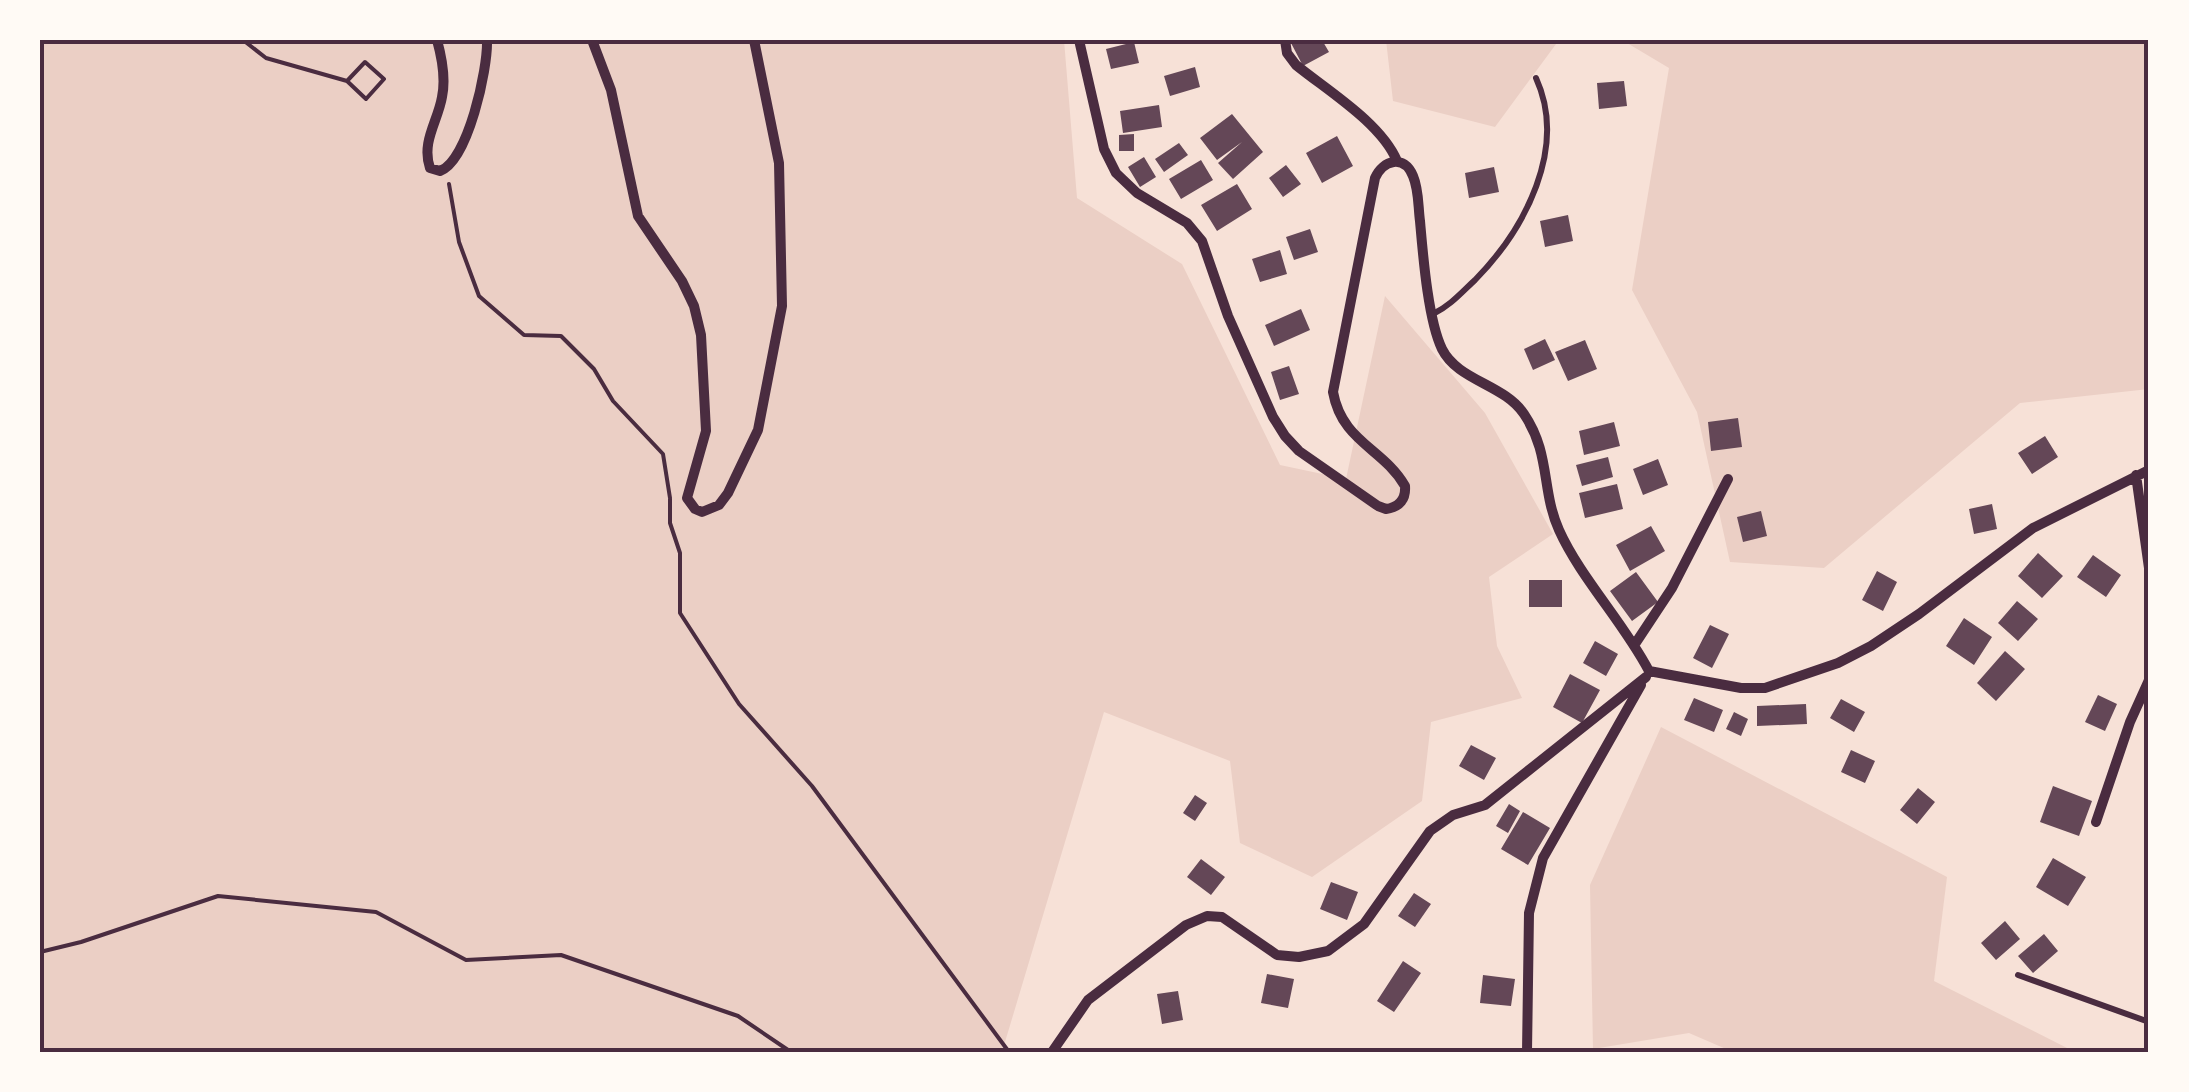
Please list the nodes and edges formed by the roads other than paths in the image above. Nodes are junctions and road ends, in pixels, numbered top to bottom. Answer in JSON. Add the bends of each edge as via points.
{"nodes":[{"id":1,"x":437,"y":40,"type":"edge"},
{"id":2,"x":488,"y":40,"type":"edge"},
{"id":3,"x":592,"y":40,"type":"edge"},
{"id":4,"x":754,"y":40,"type":"edge"},
{"id":5,"x":1079,"y":40,"type":"edge"},
{"id":6,"x":1285,"y":40,"type":"edge"},
{"id":7,"x":1536,"y":78,"type":"dead end"},
{"id":8,"x":1397,"y":161,"type":"junction"},
{"id":9,"x":1433,"y":314,"type":"junction"},
{"id":10,"x":2149,"y":470,"type":"edge"},
{"id":11,"x":2136,"y":475,"type":"junction"},
{"id":12,"x":1728,"y":479,"type":"dead end"},
{"id":13,"x":2149,"y":568,"type":"edge"},
{"id":14,"x":1636,"y":644,"type":"junction"},
{"id":15,"x":1648,"y":674,"type":"junction"},
{"id":16,"x":2149,"y":680,"type":"edge"},
{"id":17,"x":2096,"y":822,"type":"dead end"},
{"id":18,"x":2018,"y":975,"type":"dead end"},
{"id":19,"x":2149,"y":1022,"type":"edge"},
{"id":20,"x":1052,"y":1052,"type":"edge"},
{"id":21,"x":1527,"y":1052,"type":"edge"}],
"edges":[{"from":1,"to":2,"type":"street","via":[[442,98],[426,153],[430,168],[446,170],[484,83]]},
{"from":3,"to":4,"type":"street","via":[[611,90],[638,216],[682,280],[701,335],[706,431],[687,498],[702,512],[728,493],[758,430],[782,306],[779,163]]},
{"from":5,"to":8,"type":"street","via":[[1109,162],[1124,184],[1202,240],[1273,417],[1300,451],[1386,510],[1401,503],[1405,486],[1349,432],[1334,392],[1372,188],[1379,169]]},
{"from":6,"to":8,"type":"street","via":[[1296,65],[1379,132]]},
{"from":7,"to":9,"type":"lane","via":[[1546,144],[1528,207],[1487,267]]},
{"from":8,"to":9,"type":"street","via":[[1409,168],[1416,186]]},
{"from":9,"to":14,"type":"street","via":[[1443,351],[1458,369],[1522,410],[1540,440],[1558,529]]},
{"from":10,"to":11,"type":"street"},
{"from":11,"to":13,"type":"street"},
{"from":11,"to":15,"type":"street","via":[[2033,528],[1918,614],[1838,663],[1764,688]]},
{"from":12,"to":14,"type":"street"},
{"from":14,"to":15,"type":"street"},
{"from":15,"to":20,"type":"street","via":[[1485,805],[1430,831],[1364,924],[1328,952],[1276,955],[1222,917],[1208,916],[1186,925],[1088,1000]]},
{"from":15,"to":21,"type":"street","via":[[1542,858],[1528,912]]},
{"from":16,"to":17,"type":"street"},
{"from":18,"to":19,"type":"lane"}]}
